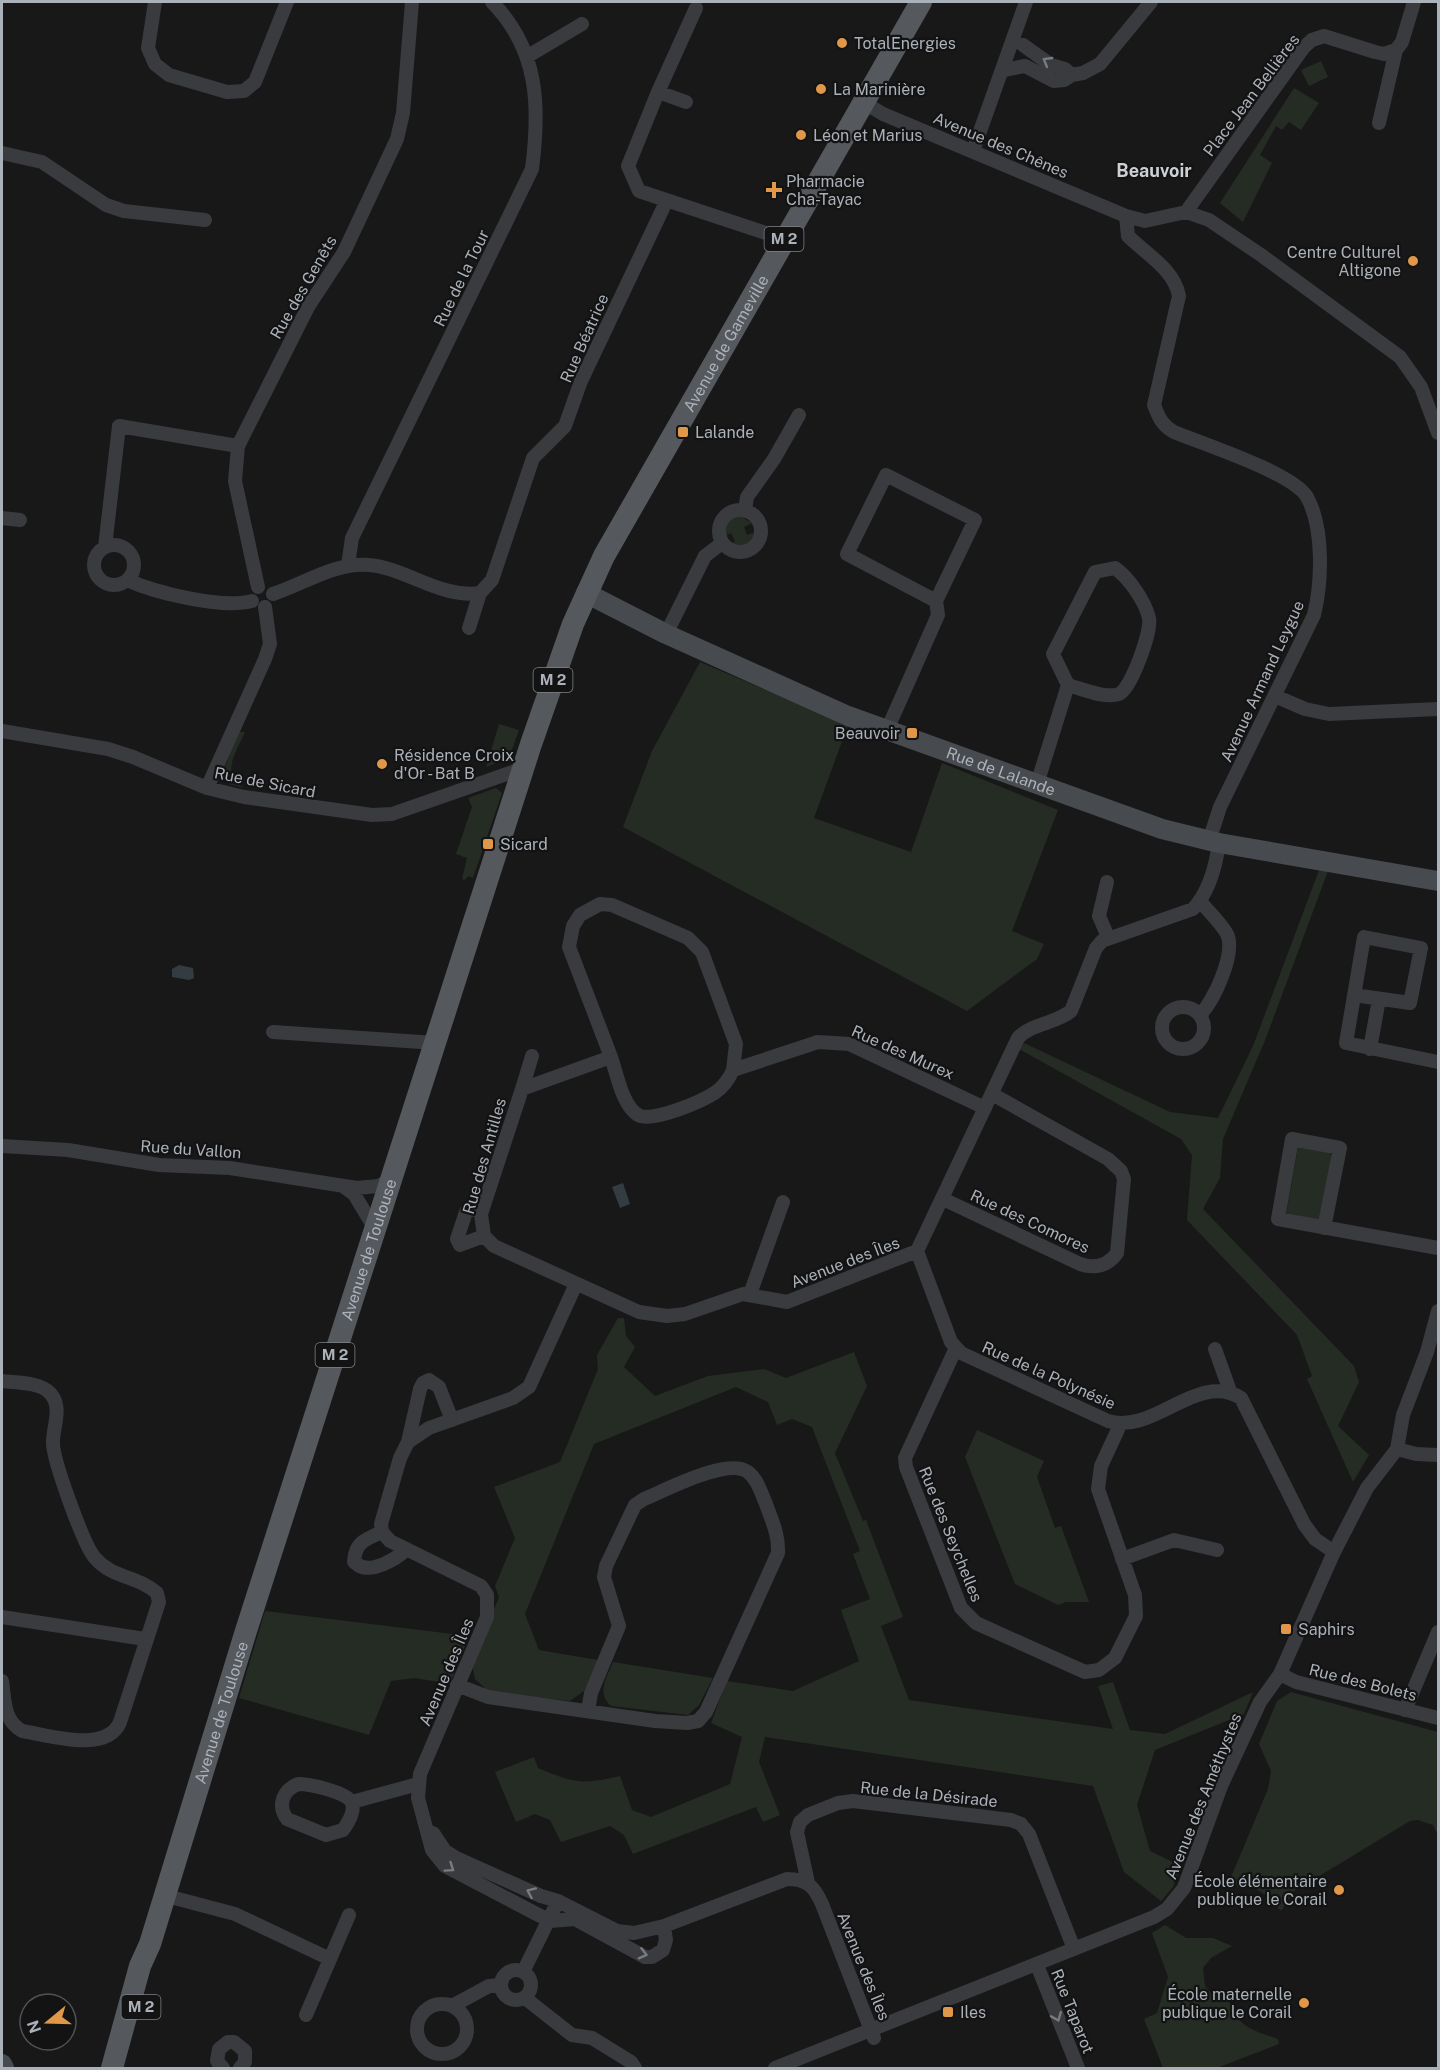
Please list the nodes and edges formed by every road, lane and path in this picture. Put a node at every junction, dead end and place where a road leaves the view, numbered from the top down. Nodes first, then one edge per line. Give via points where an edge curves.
1 (155, 2) edge
2 (287, 2) edge
3 (412, 2) edge
4 (492, 2) edge
5 (921, 2) edge
6 (1026, 2) edge
7 (1151, 2) edge
8 (1414, 2) edge
9 (696, 8) dead end
10 (582, 24) dead end
11 (1019, 26) junction
12 (1023, 45) junction
13 (1396, 50) junction
14 (528, 56) junction
15 (1026, 66) junction
16 (1004, 70) junction
17 (1072, 75) junction
18 (658, 92) junction
19 (686, 102) dead end
20 (863, 102) junction
21 (1379, 123) dead end
22 (974, 152) junction
23 (2, 153) edge
24 (666, 202) junction
25 (1186, 212) junction
26 (1126, 216) junction
27 (205, 220) dead end
28 (1145, 221) junction
29 (784, 239) junction
30 (1139, 247) junction
31 (800, 414) dead end
32 (1438, 433) edge
33 (238, 446) junction
34 (745, 511) junction
35 (2, 518) edge
36 (20, 520) dead end
37 (722, 543) junction
38 (105, 547) junction
39 (348, 565) junction
40 (128, 580) junction
41 (258, 587) junction
42 (480, 593) junction
43 (586, 593) junction
44 (273, 594) junction
45 (252, 601) junction
46 (936, 601) junction
47 (265, 608) junction
48 (469, 628) dead end
49 (666, 634) junction
50 (1068, 685) junction
51 (1275, 696) junction
52 (1438, 709) edge
53 (887, 730) junction
54 (2, 731) edge
55 (524, 768) junction
56 (1037, 784) junction
57 (207, 788) junction
58 (1214, 842) junction
59 (1438, 881) edge
60 (1107, 882) dead end
61 (1200, 901) junction
62 (1108, 937) junction
63 (1354, 995) junction
64 (1379, 999) junction
65 (1200, 1015) dead end
66 (273, 1032) dead end
67 (436, 1043) junction
68 (1370, 1048) junction
69 (532, 1056) dead end
70 (611, 1057) junction
71 (1438, 1062) edge
72 (733, 1070) junction
73 (522, 1089) junction
74 (992, 1094) junction
75 (986, 1108) junction
76 (2, 1146) edge
77 (392, 1180) junction
78 (343, 1186) junction
79 (943, 1199) junction
80 (783, 1202) dead end
81 (484, 1203) junction
82 (1324, 1228) junction
83 (376, 1230) junction
84 (484, 1236) junction
85 (1438, 1248) edge
86 (917, 1251) junction
87 (576, 1284) junction
88 (750, 1294) junction
89 (1438, 1311) edge
90 (956, 1348) junction
91 (1215, 1349) dead end
92 (2, 1381) edge
93 (1230, 1391) junction
94 (452, 1420) junction
95 (1120, 1425) junction
96 (408, 1442) junction
97 (1397, 1449) junction
98 (1438, 1455) edge
99 (382, 1532) junction
100 (407, 1549) junction
101 (1217, 1550) dead end
102 (1334, 1552) junction
103 (1122, 1559) junction
104 (2, 1617) edge
105 (1438, 1632) edge
106 (145, 1639) junction
107 (1280, 1674) junction
108 (2, 1681) edge
109 (457, 1685) junction
110 (1405, 1710) junction
111 (588, 1712) junction
112 (1438, 1718) edge
113 (418, 1791) junction
114 (352, 1802) junction
115 (808, 1883) junction
116 (163, 1895) junction
117 (558, 1901) junction
118 (349, 1915) dead end
119 (550, 1921) junction
120 (664, 1926) junction
121 (150, 1944) junction
122 (1074, 1949) junction
123 (330, 1959) junction
124 (1037, 1965) junction
125 (523, 1972) junction
126 (501, 1984) junction
127 (525, 1998) junction
128 (452, 2006) dead end
129 (306, 2015) dead end
130 (873, 2035) junction
131 (2, 2064) edge
132 (4, 2068) edge
133 (112, 2068) edge
134 (125, 2068) edge
135 (223, 2068) edge
136 (241, 2068) edge
137 (635, 2068) edge
138 (778, 2068) edge
139 (1078, 2068) edge

1 - 2 street via 148,48 155,64 169,75 227,92 244,91 255,82
3 - 33 street, Rue des Genêts via 403,113 397,139 344,252 308,307
4 - 14 street, Rue de la Tour
5 - 20 main road, Avenue de Gameville / M 2
6 - 11 street
7 - 17 street via 1100,64
8 - 13 street
9 - 18 street
10 - 14 street
11 - 12 street
11 - 16 street
12 - 15 street
17 -> 12 street
13 - 21 street
13 - 25 street, Place Jean Bellières via 1375,52 1324,36 1312,40
14 - 39 street, Rue de la Tour via 537,101 532,169 352,538
15 - 16 street
15 - 17 street via 1054,81
16 - 22 street
18 - 19 street
18 - 24 street via 628,166 639,191
20 - 22 street, Avenue des Chênes
20 - 29 main road, Avenue de Gameville / M 2
22 - 26 street, Avenue des Chênes
23 - 27 street via 42,162 106,205 124,211
24 - 29 street
24 - 42 street, Rue Béatrice via 581,381 565,426 533,458 492,580
25 - 28 street
25 - 32 street via 1209,220 1400,357 1421,387
26 - 28 street, Avenue des Chênes
26 - 30 street, Avenue Armand Leygue via 1128,236
28 - 30 street
29 - 43 main road, Avenue de Gameville / M 2
30 - 51 street, Avenue Armand Leygue via 1168,272 1176,282 1179,296 1154,405 1164,426 1285,478 1306,496 1316,525 1321,585 1314,615
31 - 34 street via 747,497
33 - 38 street via 119,426
33 - 41 street, Rue des Genêts via 235,480
34 - 37 street via 733,511 723,518 718,529
34 - 37 street via 755,517 761,528 756,545 741,553
35 - 36 street
37 - 49 street via 705,556
38 - 40 street via 122,547 130,554 134,567
38 - 40 street via 94,563 98,577 109,585
39 - 42 street via 371,565 458,593
39 - 44 street
40 - 45 street via 152,591 221,602
41 - 44 street via 268,588
41 - 45 street
42 - 48 street, Rue Béatrice
43 - 49 street, Rue de Lalande
43 - 55 main road, Avenue de Toulouse / M 2
44 - 47 street
45 - 47 street
46 - 46 street via 975,520 886,475 847,554
46 - 53 street via 939,615
47 - 57 street via 270,632 266,659
49 - 53 street, Rue de Lalande via 778,686
50 - 50 street via 1111,696 1129,686 1150,621 1124,574 1115,568 1095,572 1053,654
50 - 56 street
51 - 52 street via 1323,714
51 - 58 street, Avenue Armand Leygue via 1220,807
53 - 56 street, Rue de Lalande
54 - 57 street, Rue de Sicard via 108,749
55 - 57 street, Rue de Sicard via 392,814 338,811
55 - 67 main road, Avenue de Toulouse / M 2
56 - 58 street, Rue de Lalande via 1162,829
58 - 59 street, Rue de Lalande
58 - 61 street via 1213,871
60 - 62 street via 1099,916
61 - 62 street via 1184,914
61 - 65 street via 1227,934 1231,950 1210,1005
62 - 74 street, Avenue des Îles via 1096,948 1071,1011 1022,1033
63 - 64 street
63 - 64 street via 1364,937 1421,948 1410,1003
63 - 68 street via 1346,1043
64 - 68 street
66 - 67 street
67 - 77 main road, Avenue de Toulouse / M 2
68 - 71 street
69 - 73 street, Rue des Antilles
70 - 72 street via 628,1104 645,1118 708,1098 723,1086
70 - 72 street via 569,947 573,926 580,915 600,904 612,905 688,938 702,952 734,1035 737,1052
70 - 73 street, Rue des Antilles
72 - 75 street, Rue des Murex via 818,1042 839,1042
73 - 81 street, Rue des Antilles
74 - 75 street, Avenue des Îles
74 - 79 street, Rue des Comores via 1108,1159 1121,1171 1125,1191 1118,1253 1097,1267 1080,1264
75 - 79 street, Avenue des Îles
76 - 78 street, Rue du Vallon via 68,1150 159,1165 238,1169
77 - 78 street, Rue du Vallon via 370,1187
77 - 83 main road, Avenue de Toulouse / M 2
78 - 83 street via 354,1194
79 - 86 street, Avenue des Îles
80 - 88 street
81 - 84 street, Rue des Antilles via 480,1222
81 - 84 street via 466,1212 457,1239 464,1245
82 - 82 street via 1278,1219 1292,1139 1340,1148
82 - 85 street
83 - 116 main road, Avenue de Toulouse / M 2
84 - 87 street, Rue des Antilles via 495,1246
86 - 88 street, Avenue des Îles via 787,1302
86 - 90 street, Rue de la Polynésie
87 - 88 street, Avenue des Îles via 639,1312 660,1316 685,1314 733,1296
87 - 94 street via 529,1387 513,1398
89 - 97 street via 1427,1352 1402,1415
90 - 95 street, Rue de la Polynésie
90 - 103 street, Rue des Seychelles via 905,1458 967,1617 1074,1669 1099,1670 1115,1658 1136,1616 1135,1595
91 - 93 street
92 - 106 street via 41,1387 54,1399 57,1410 52,1444 57,1469 93,1557 113,1574 134,1578 158,1593 159,1602
93 - 95 street, Rue de la Polynésie via 1208,1392
93 - 102 street via 1241,1398 1249,1411 1304,1524 1315,1539
94 - 96 street via 429,1428
94 - 96 street via 440,1387 435,1381 423,1383
95 - 103 street, Rue des Seychelles via 1101,1466 1098,1489
96 - 99 street via 382,1516
97 - 98 street
97 - 102 street, Avenue des Améthystes via 1371,1481
99 - 100 street, Avenue des Îles
99 - 100 street via 357,1546 357,1565 373,1568
100 - 109 street, Avenue des Îles via 471,1579 487,1595 487,1617
101 - 103 street via 1174,1540
102 - 107 street, Avenue des Améthystes
104 - 106 street
105 - 110 street
106 - 108 street via 120,1722 108,1738 96,1741 22,1731 8,1718
107 - 110 street, Rue des Bolets via 1296,1682
107 - 122 street, Avenue des Améthystes via 1260,1702 1236,1752 1178,1898 1154,1917
109 - 111 street via 488,1697
109 - 113 street, Avenue des Îles
110 - 112 street, Rue des Bolets
111 - 111 street via 687,1724 698,1721 706,1712 778,1553 779,1539 757,1482 748,1472 738,1467 718,1470 636,1505 606,1566 606,1586 619,1626 591,1693
113 - 114 street
117 -> 113 street via 445,1851 434,1835
113 -> 119 street via 432,1850 445,1866
114 - 114 street via 346,1796 298,1784 289,1787 281,1805 287,1819 326,1835 343,1830
115 - 120 street via 787,1880
115 - 122 street, Rue de la Désirade via 797,1832 800,1822 838,1803 853,1801 1011,1820 1029,1834
115 - 130 street, Avenue des Îles via 822,1904
116 - 121 main road, Avenue de Toulouse / M 2
116 - 123 street via 235,1914
117 - 119 street
117 - 120 street via 617,1931 634,1933
118 - 123 street
119 -> 120 street via 575,1919 645,1957 663,1950
119 - 125 street
121 - 133 main road, Avenue de Toulouse / M 2 via 140,1966
121 - 134 main road, Avenue de Toulouse / M 2 via 141,2008
122 - 124 street, Avenue des Améthystes
123 - 129 street
124 - 130 street, Avenue des Améthystes
124 -> 139 street, Rue Taparot
125 - 126 street via 508,1972
125 - 127 street via 531,1984
126 - 127 street via 503,1994 511,2000
126 - 128 street via 489,1986
127 - 137 street via 572,2035 592,2038
130 - 138 street, Avenue des Améthystes
131 - 132 street
135 - 136 street via 218,2061 219,2049 228,2042 234,2042 245,2052

